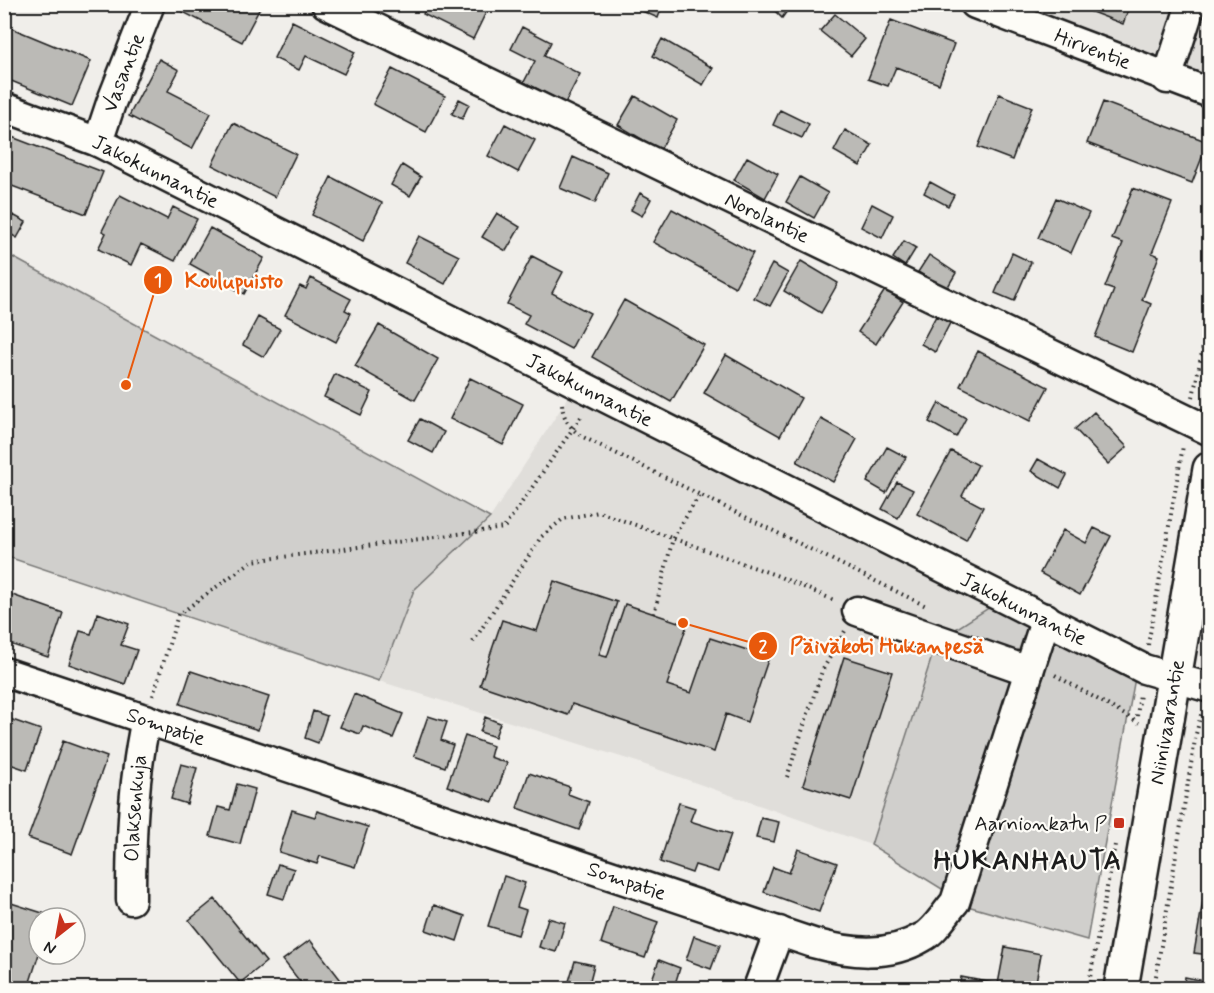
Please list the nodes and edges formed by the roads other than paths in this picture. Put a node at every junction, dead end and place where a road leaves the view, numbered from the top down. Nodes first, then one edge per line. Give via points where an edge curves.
1 (150, 4) edge
2 (326, 4) edge
3 (975, 4) edge
4 (1191, 4) edge
5 (1167, 79) junction
6 (1209, 93) edge
7 (4, 106) edge
8 (98, 142) junction
9 (1199, 426) edge
10 (1209, 469) edge
11 (857, 611) road end
12 (1046, 618) junction
13 (1031, 666) junction
14 (4, 672) edge
15 (1159, 674) junction
16 (1209, 688) edge
17 (146, 719) junction
18 (131, 900) dead end
19 (778, 931) junction
20 (1121, 984) edge
21 (758, 988) edge

1 - 8 street, Vasantie
2 - 9 street, Norolantie
3 - 5 street, Hirventie
4 - 5 street
5 - 6 street, Hirventie
7 - 8 street, Jakokunnantie
8 - 12 street, Jakokunnantie
10 - 15 main road, Niinivaarantie
11 - 13 street
12 - 13 street, Sompatie
12 - 15 street, Jakokunnantie
13 - 19 street, Sompatie via 955,902 924,937 880,952 846,952
14 - 17 street, Sompatie
15 - 16 street, Jakokunnantie
15 - 20 main road, Niinivaarantie
17 - 18 street, Olaksenkuja via 136,765
17 - 19 street, Sompatie
19 - 21 street

